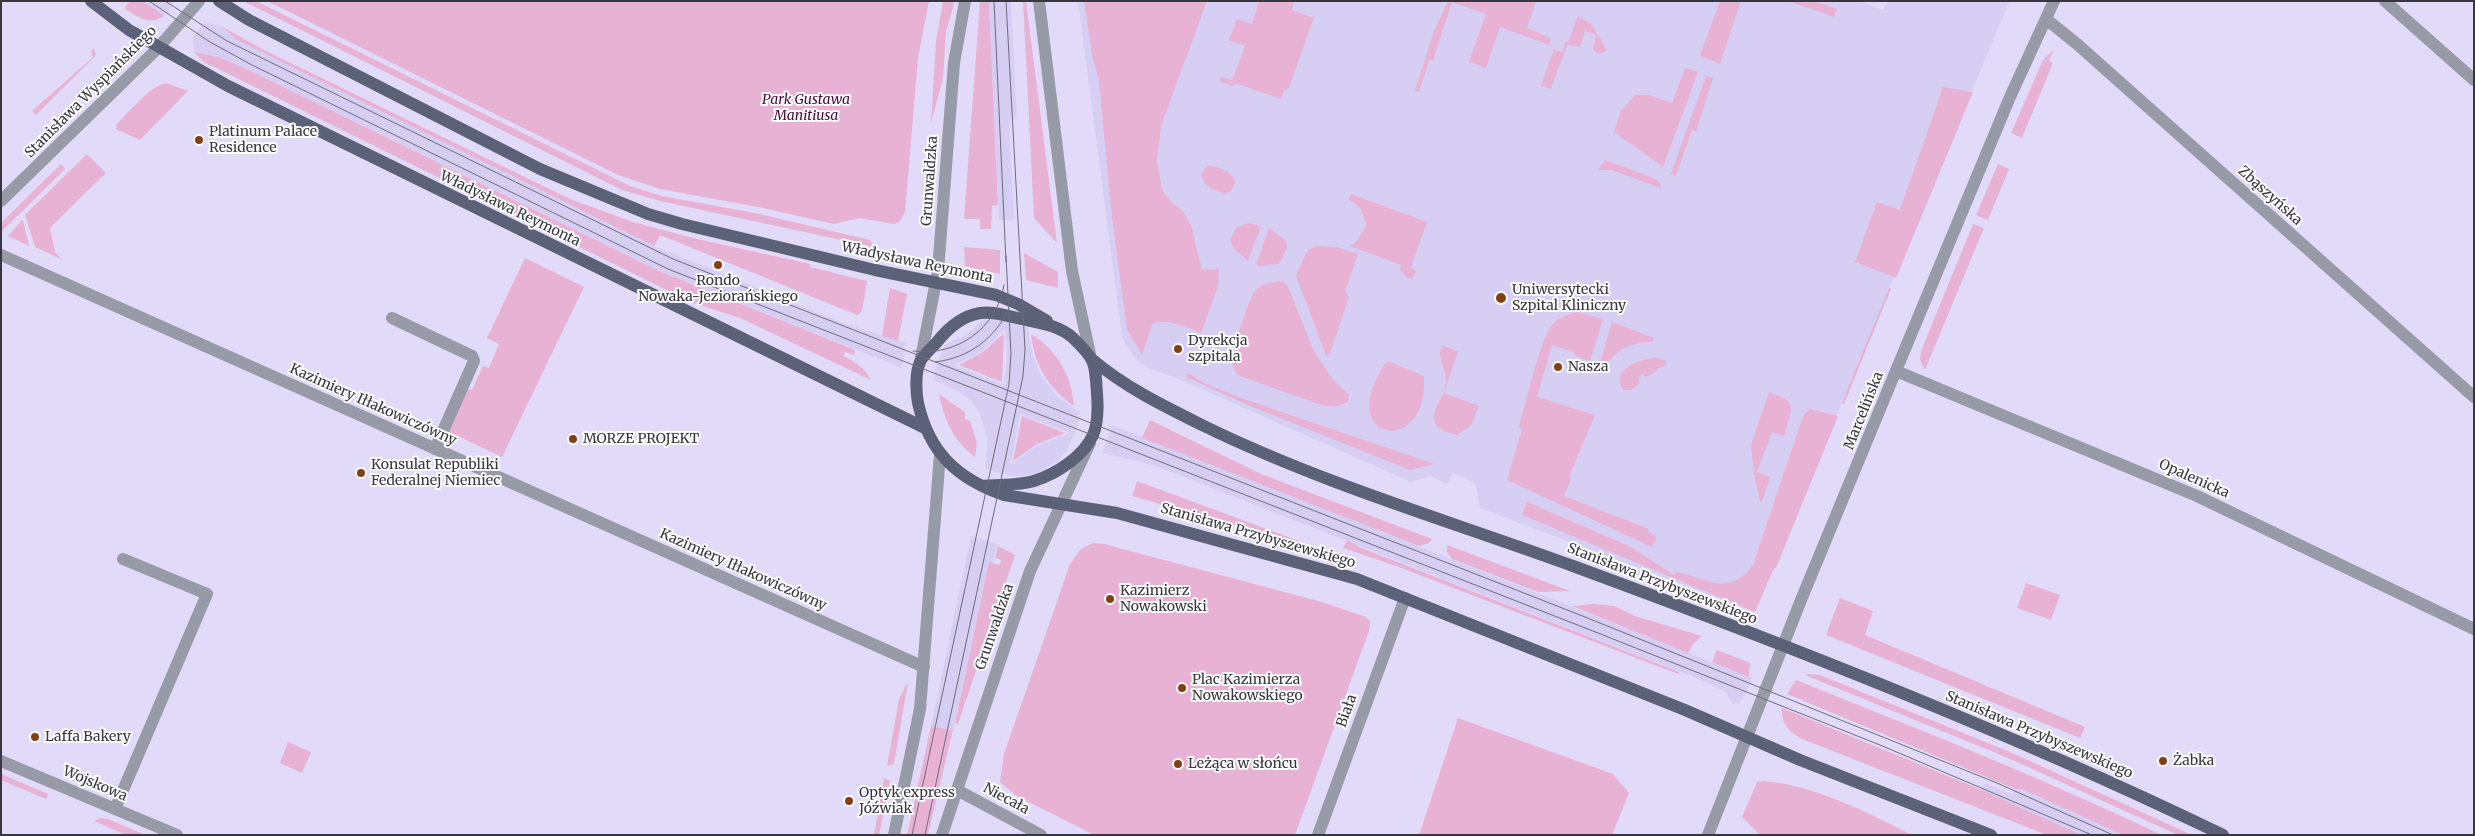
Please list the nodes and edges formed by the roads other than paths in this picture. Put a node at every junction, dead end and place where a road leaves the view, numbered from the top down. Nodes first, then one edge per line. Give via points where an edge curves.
1 (91, 1) edge
2 (199, 1) edge
3 (219, 1) edge
4 (965, 1) edge
5 (1039, 1) edge
6 (2054, 1) edge
7 (2385, 1) edge
8 (2046, 19) junction
9 (158, 48) junction
10 (2474, 80) edge
11 (1, 201) edge
12 (1, 255) edge
13 (937, 282) junction
14 (392, 318) dead end
15 (1057, 328) junction
16 (1092, 357) junction
17 (920, 363) junction
18 (1896, 371) junction
19 (2474, 396) edge
20 (925, 428) junction
21 (1093, 434) junction
22 (435, 449) junction
23 (940, 454) junction
24 (982, 486) junction
25 (1060, 504) junction
26 (122, 559) dead end
27 (1405, 598) junction
28 (2474, 630) edge
29 (1782, 646) junction
30 (924, 667) junction
31 (1748, 738) junction
32 (1, 761) edge
33 (957, 790) junction
34 (115, 809) junction
35 (177, 835) edge
36 (894, 835) edge
37 (942, 835) edge
38 (1040, 835) edge
39 (1318, 835) edge
40 (1708, 835) edge
41 (1991, 835) edge
42 (2223, 835) edge

1 - 9 main road, Władysława Reymonta
2 - 9 street, Stanisława Wyspiańskiego
3 - 13 main road, Władysława Reymonta via 249,20 540,169 648,214
4 - 13 street, Grunwaldzka via 954,63
5 - 16 street via 1072,271
6 - 8 street, Marcelińska
7 - 10 street
8 - 18 street, Marcelińska via 2010,97
8 - 19 street, Zbąszyńska
9 - 11 street, Stanisława Wyspiańskiego
9 - 20 main road, Władysława Reymonta via 228,86
12 - 22 street, Kazimiery Iłłakowiczówny
13 - 15 main road, Władysława Reymonta via 996,295 1018,304
13 - 17 street, Grunwaldzka
14 - 22 street via 472,356 474,361
15 - 16 main road
15 - 17 main road via 994,313 979,313 950,327
16 - 21 main road via 1098,408
16 - 29 main road, Stanisława Przybyszewskiego via 1108,373 1164,406 1289,464
17 - 20 main road via 917,397
18 - 28 street, Opalenicka via 2197,496
18 - 29 street, Marcelińska
20 - 23 main road
21 - 24 main road via 1067,465 1049,476 1033,482
21 - 25 street, Grunwaldzka
22 - 30 street, Kazimiery Iłłakowiczówny
23 - 24 main road via 966,478
23 - 30 street
24 - 25 main road, Stanisława Przybyszewskiego via 1004,495
25 - 27 main road, Stanisława Przybyszewskiego via 1117,513 1270,553 1357,579
25 - 33 street, Grunwaldzka via 1030,571
26 - 34 street via 207,594
27 - 31 main road, Stanisława Przybyszewskiego
27 - 39 street, Biała
29 - 31 street, Marcelińska
29 - 42 main road, Stanisława Przybyszewskiego via 2016,740
30 - 36 street via 920,709
31 - 40 street, Marcelińska
31 - 41 main road, Stanisława Przybyszewskiego
32 - 34 street, Wojskowa
33 - 37 street, Grunwaldzka
33 - 38 street, Niecała
34 - 35 street, Wojskowa

